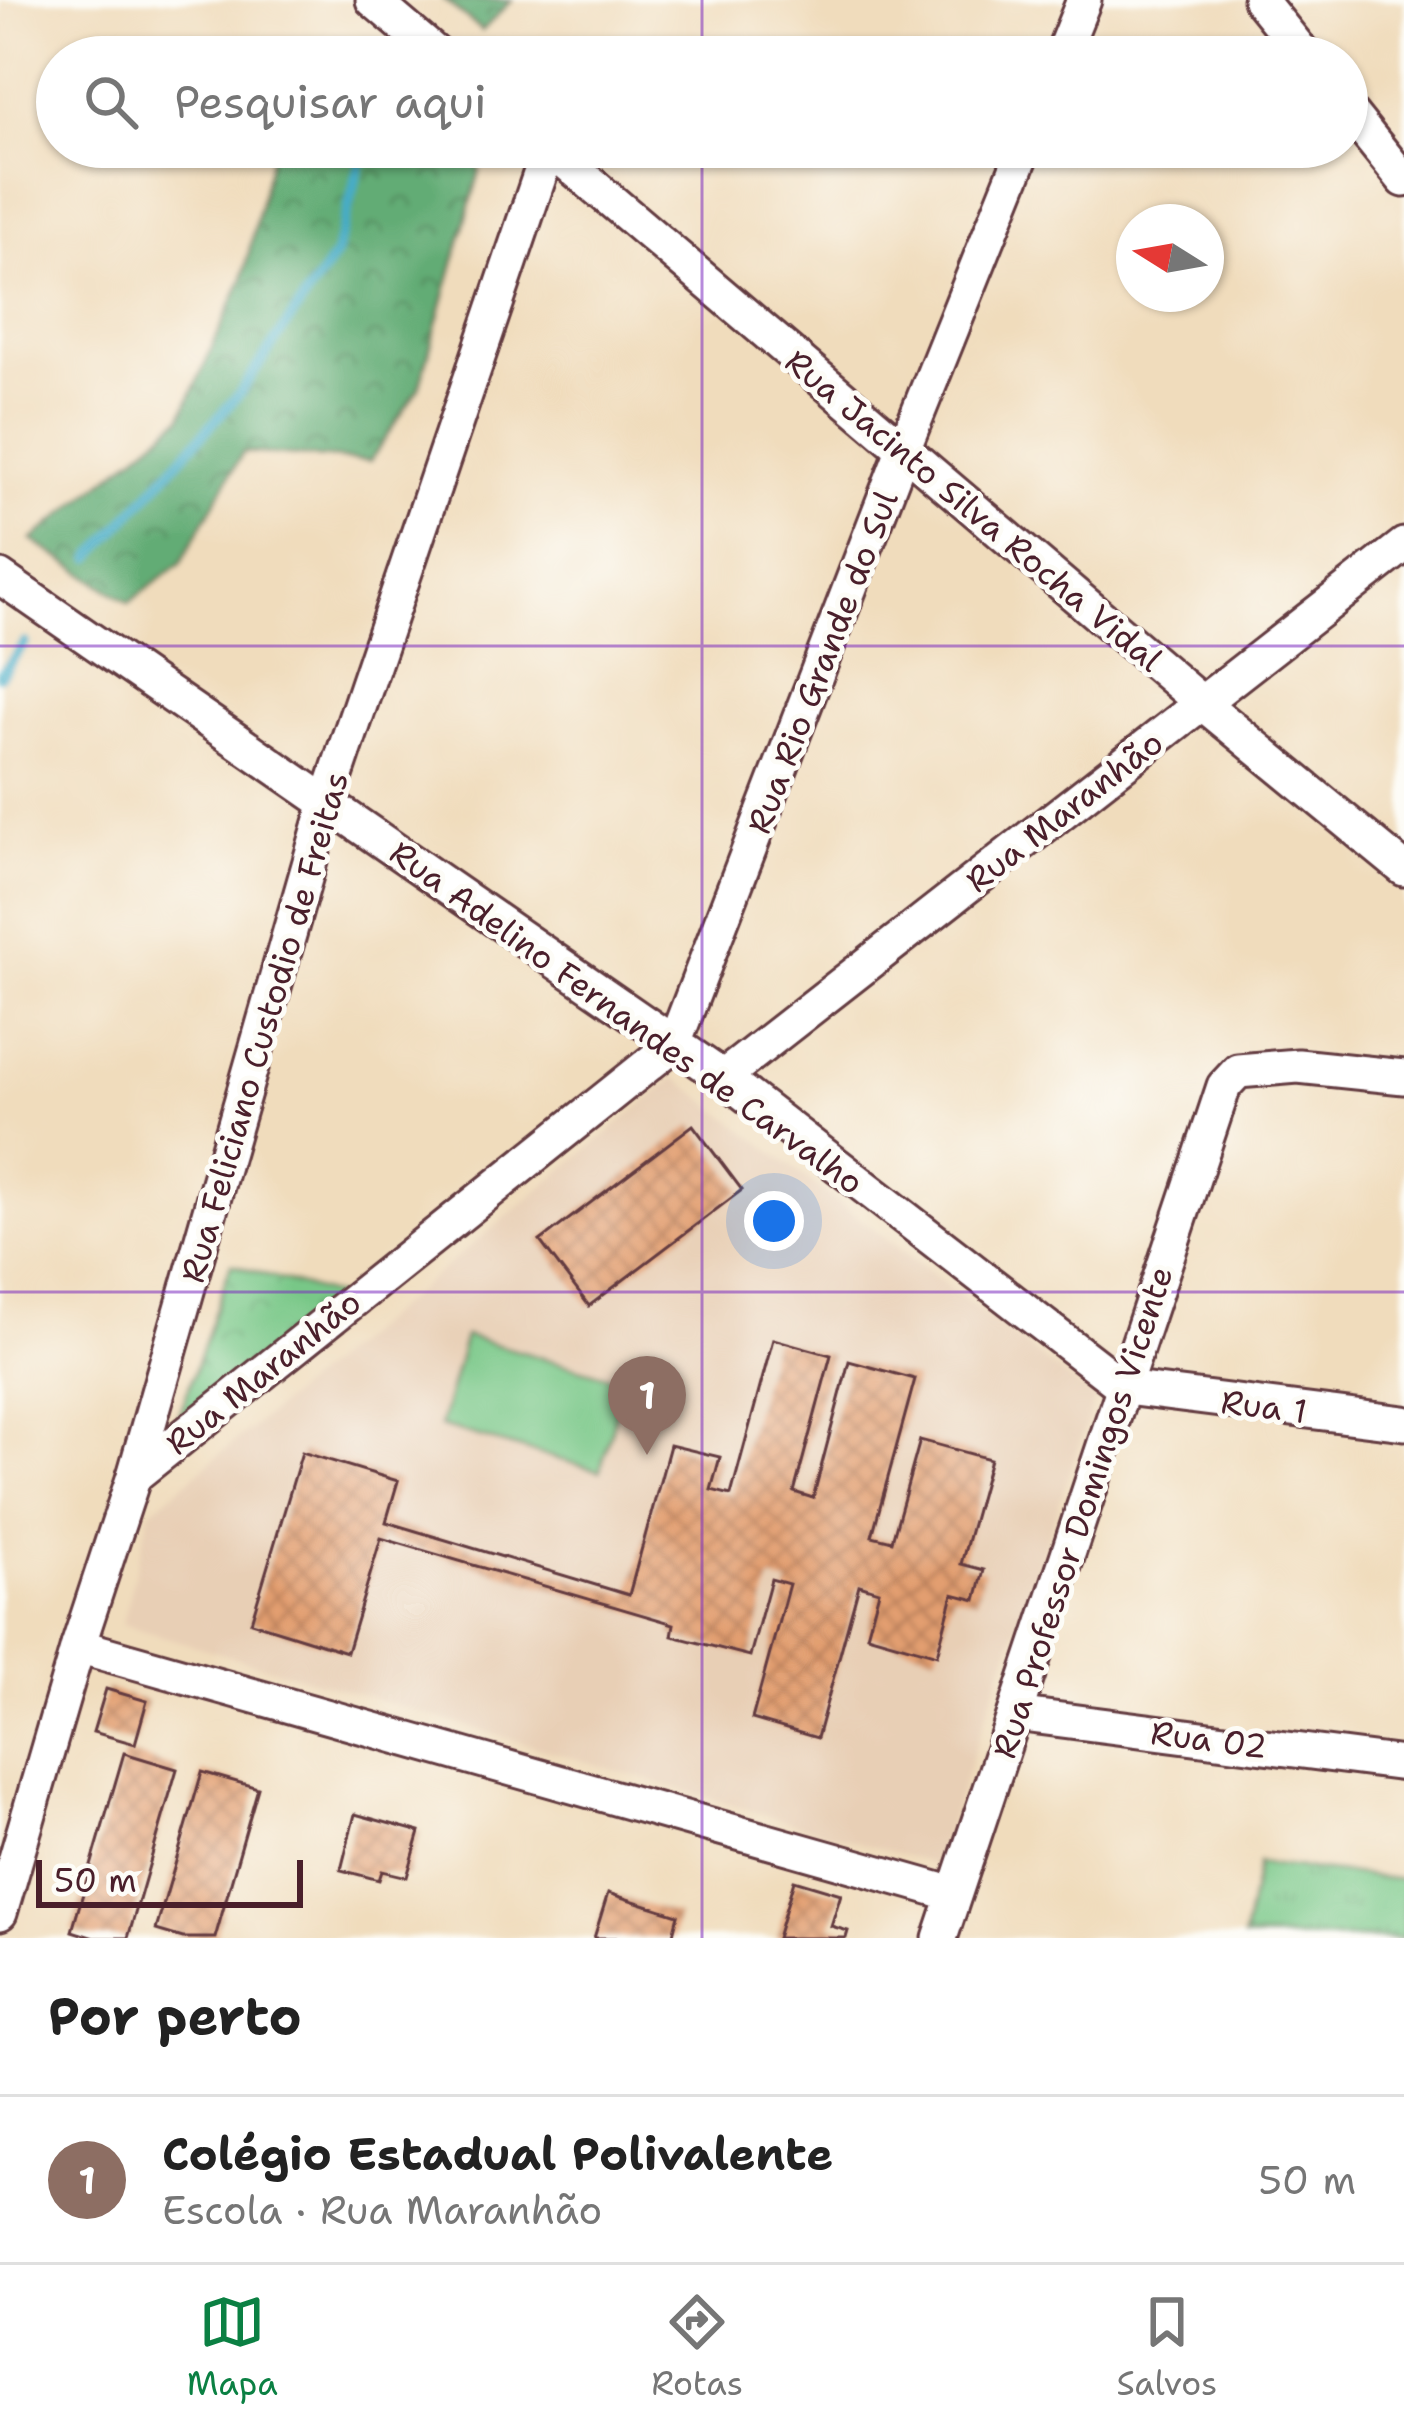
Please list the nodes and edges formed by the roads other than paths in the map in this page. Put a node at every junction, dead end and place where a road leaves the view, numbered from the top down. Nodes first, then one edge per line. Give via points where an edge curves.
1 (373, 0) edge
2 (1084, 0) edge
3 (1260, 0) edge
4 (415, 36) edge
5 (1069, 36) edge
6 (1289, 36) edge
7 (1368, 135) edge
8 (541, 168) edge
9 (572, 168) edge
10 (1017, 168) edge
11 (1404, 180) edge
12 (903, 450) junction
13 (1404, 544) edge
14 (0, 577) edge
15 (1202, 703) junction
16 (327, 802) junction
17 (1404, 869) edge
18 (674, 1044) junction
19 (723, 1077) junction
20 (1404, 1077) edge
21 (1125, 1388) junction
22 (1404, 1424) edge
23 (134, 1476) junction
24 (78, 1646) junction
25 (1015, 1714) junction
26 (1404, 1764) edge
27 (955, 1894) junction
28 (0, 1913) edge
29 (940, 1938) edge

1 - 4 street
2 - 5 street
3 - 6 street
7 - 11 street
8 - 16 street, Rua Feliciano Custodio de Freitas
9 - 12 street, Rua Jacinto Silva Rocha Vidal
10 - 12 street, Rua Rio Grande do Sul
12 - 15 street, Rua Jacinto Silva Rocha Vidal
12 - 18 street, Rua Rio Grande do Sul
13 - 15 street, Rua Maranhão
14 - 16 street, Rua Adelino Fernandes de Carvalho
15 - 17 street, Rua Jacinto Silva Rocha Vidal
15 - 19 street, Rua Maranhão
16 - 18 street, Rua Adelino Fernandes de Carvalho
16 - 23 street, Rua Feliciano Custodio de Freitas
18 - 19 street, Rua Adelino Fernandes de Carvalho
18 - 23 street, Rua Maranhão
19 - 21 street, Rua Adelino Fernandes de Carvalho
20 - 21 street, Rua Professor Domingos Vicente via 1298,1066 1238,1070 1224,1086
21 - 22 street, Rua 1
21 - 25 street, Rua Professor Domingos Vicente
23 - 24 street, Rua Feliciano Custodio de Freitas
24 - 27 street
24 - 28 street, Rua Feliciano Custodio de Freitas
25 - 26 street, Rua 02
25 - 27 street, Rua Professor Domingos Vicente
27 - 29 street, Rua Professor Domingos Vicente

